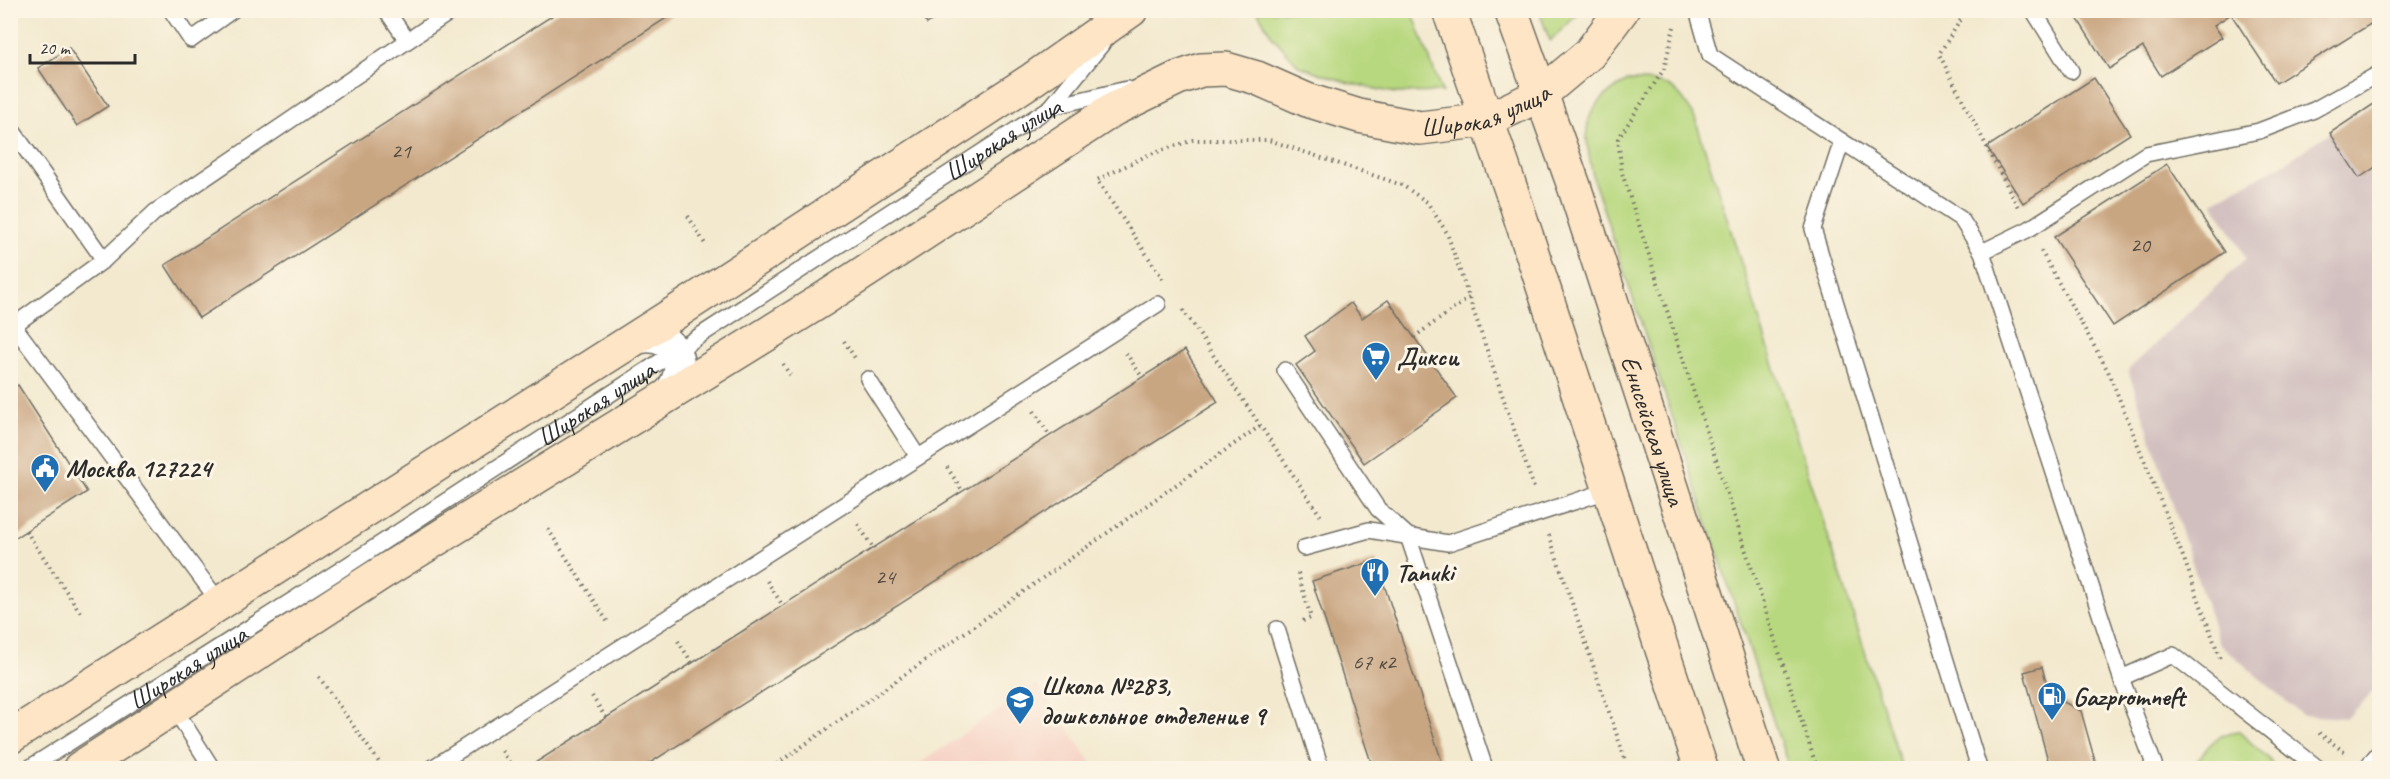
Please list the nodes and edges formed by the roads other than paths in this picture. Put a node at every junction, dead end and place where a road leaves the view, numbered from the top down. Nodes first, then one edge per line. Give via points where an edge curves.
1 (171, 10) edge
2 (233, 10) edge
3 (386, 10) edge
4 (453, 10) edge
5 (1449, 10) edge
6 (1511, 10) edge
7 (1623, 10) edge
8 (1697, 10) edge
9 (2033, 10) edge
10 (1126, 15) edge
11 (407, 40) junction
12 (2071, 71) dead end
13 (2379, 73) edge
14 (1178, 78) junction
15 (1540, 95) junction
16 (1051, 107) junction
17 (1487, 120) junction
18 (10, 127) edge
19 (1842, 141) junction
20 (1982, 252) junction
21 (104, 260) junction
22 (1158, 304) dead end
23 (12, 327) edge
24 (630, 341) junction
25 (676, 351) junction
26 (1285, 369) dead end
27 (868, 379) dead end
28 (666, 396) junction
29 (918, 458) junction
30 (1610, 490) junction
31 (1408, 536) junction
32 (1304, 548) road end
33 (220, 603) junction
34 (1277, 629) road end
35 (2121, 678) junction
36 (174, 708) junction
37 (10, 737) edge
38 (2379, 751) edge
39 (29, 768) edge
40 (80, 768) edge
41 (212, 768) edge
42 (432, 768) edge
43 (1321, 768) edge
44 (1485, 768) edge
45 (1701, 768) edge
46 (1763, 768) edge
47 (1979, 768) edge
48 (2151, 768) edge
49 (2318, 768) edge
50 (2366, 768) edge

1 - 2 lane via 191,40
3 - 11 lane
4 - 11 lane
5 - 17 main road
6 - 15 main road, Енисейская улица
7 - 15 main road, Широкая улица via 1589,54
8 - 19 lane via 1710,55
9 - 12 lane
10 - 16 lane
10 - 24 main road, Широкая улица
11 - 21 lane via 155,212
13 - 20 lane via 2314,110 2259,131 2146,154 2029,229
14 - 16 lane, Широкая улица
14 - 17 main road, Широкая улица via 1201,70 1226,69 1306,100 1420,128
14 - 28 main road, Широкая улица via 1114,110 822,300
15 - 17 main road, Широкая улица
15 - 46 main road, Енисейская улица via 1587,225
16 - 25 lane, Широкая улица
17 - 30 main road
18 - 21 lane
19 - 20 lane via 1961,219
19 - 47 lane via 1814,229
20 - 35 lane
21 - 23 lane
22 - 29 lane
23 - 33 lane
24 - 25 street via 642,336 655,337
24 - 33 main road, Широкая улица
25 - 28 street via 679,375
25 - 39 lane, Широкая улица
26 - 31 lane via 1378,509
27 - 29 lane
28 - 36 main road, Широкая улица
29 - 42 lane
30 - 31 lane via 1448,543
30 - 45 main road
31 - 32 lane via 1369,530
31 - 44 lane
33 - 37 main road, Широкая улица
34 - 43 lane
35 - 48 lane via 2154,764
35 - 49 lane via 2173,655
36 - 40 main road, Широкая улица
36 - 41 lane
38 - 50 lane

